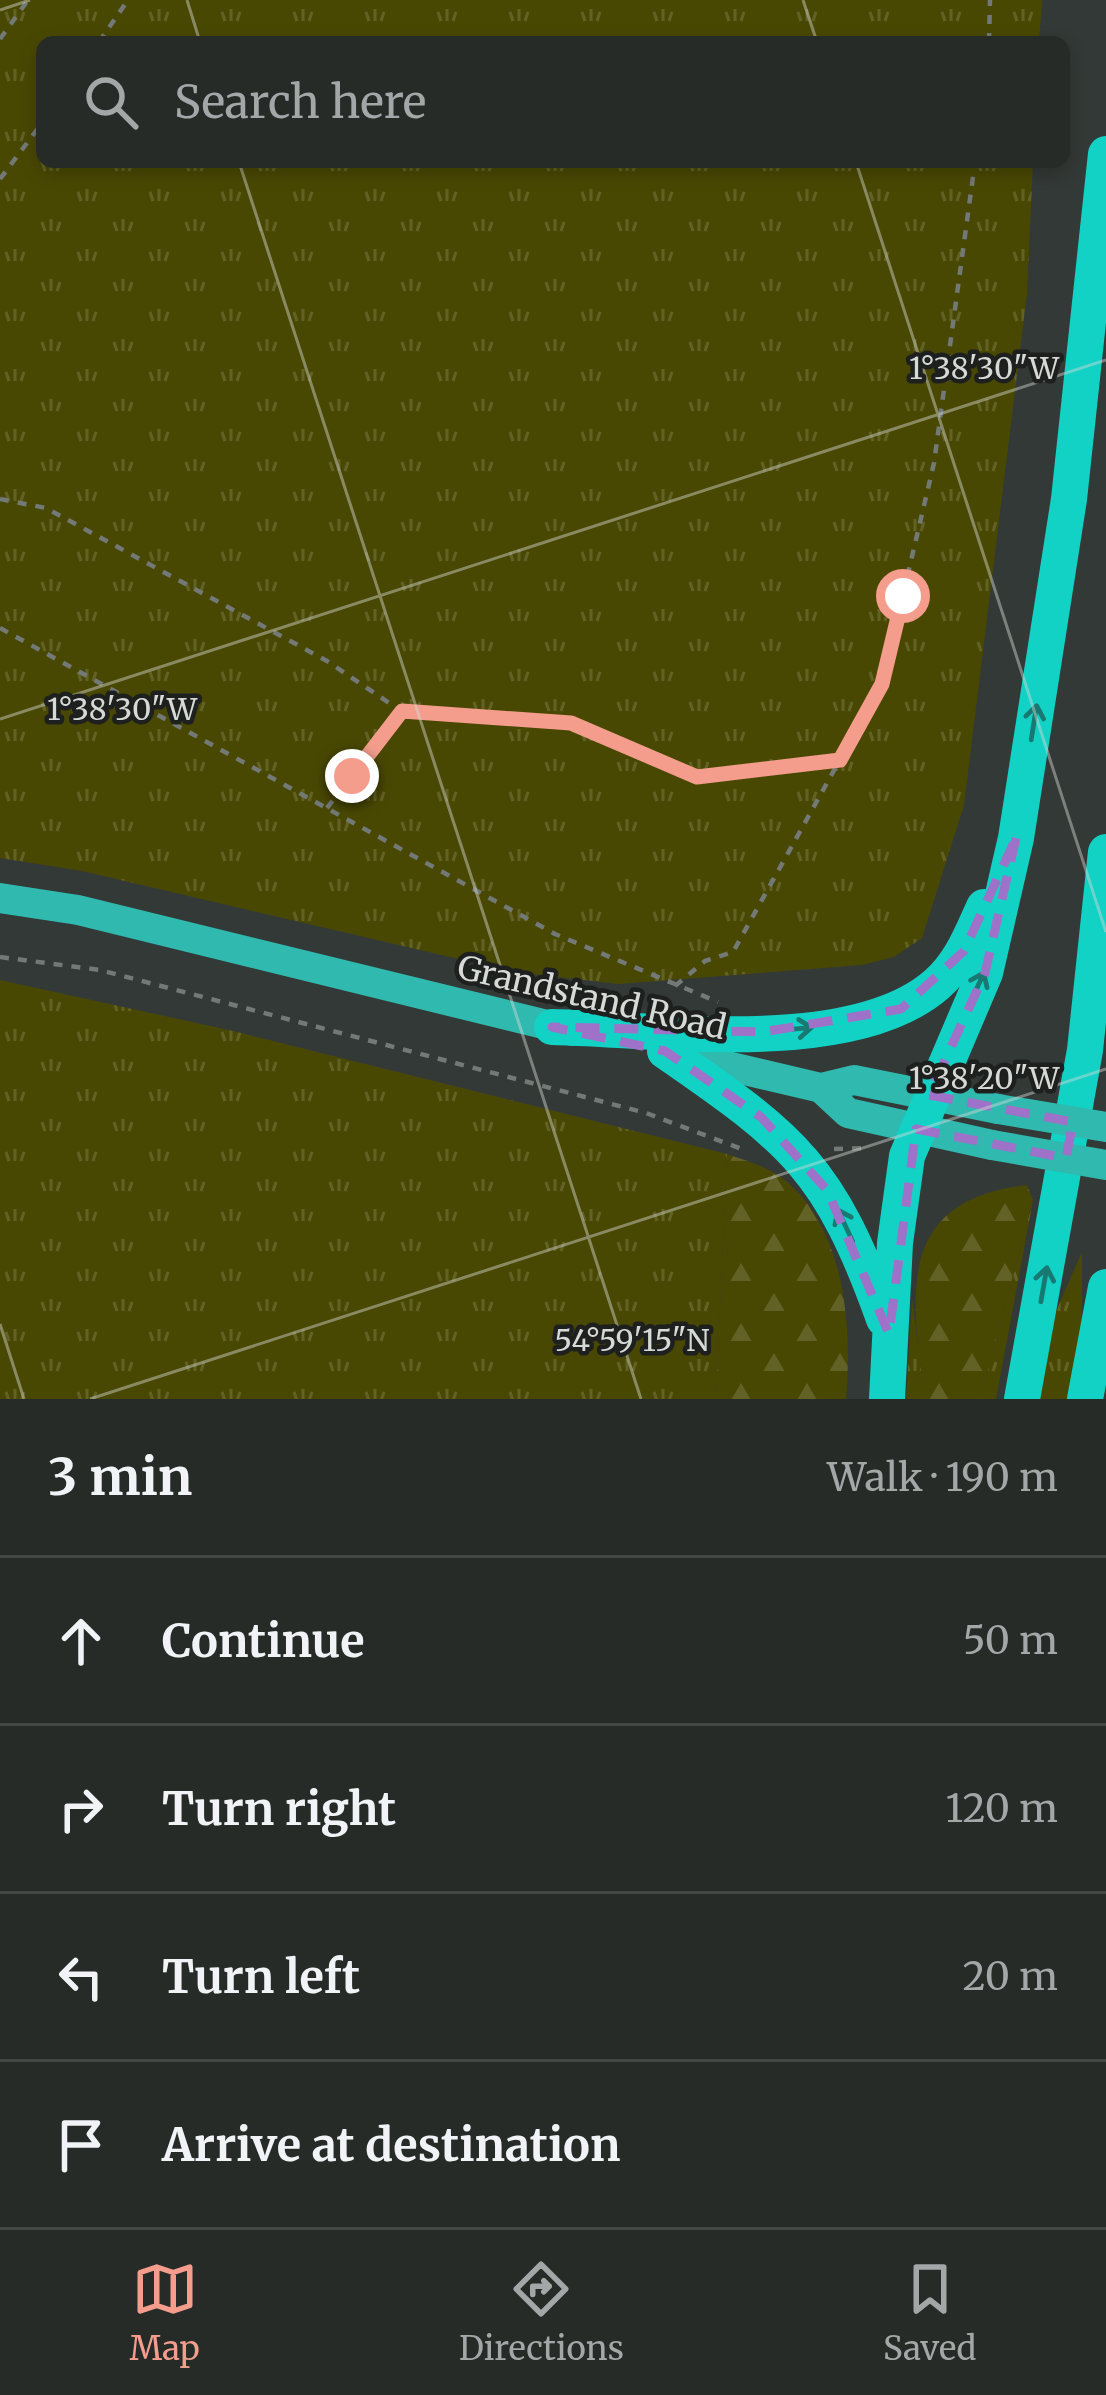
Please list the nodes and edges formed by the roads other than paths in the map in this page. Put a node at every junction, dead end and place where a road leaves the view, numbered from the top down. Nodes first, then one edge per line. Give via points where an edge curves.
1 (1106, 154) edge
2 (1016, 838) junction
3 (1106, 852) edge
4 (0, 898) edge
5 (552, 1027) junction
6 (665, 1051) junction
7 (821, 1088) junction
8 (929, 1095) junction
9 (1106, 1127) edge
10 (911, 1143) junction
11 (1106, 1166) edge
12 (1106, 1287) edge
13 (889, 1334) junction
14 (887, 1399) edge
15 (1022, 1399) edge
16 (1085, 1399) edge

2 -> 1 highway via 1069,499
5 -> 2 highway via 764,1032 862,1022 901,1009 964,951
8 -> 2 highway via 985,973
15 -> 3 highway via 1085,1050
4 - 5 main road, Grandstand Road via 78,910
5 - 6 main road, Grandstand Road
6 - 7 main road, Grandstand Road
13 -> 6 highway via 842,1216 808,1162
7 - 8 main road, Grandstand Road via 854,1080
7 - 10 main road, Grandstand Road via 848,1113
8 - 9 main road, Grandstand Road, bridge
8 - 10 highway
10 - 11 main road, Grandstand Road, bridge via 992,1145
10 - 13 highway
12 - 16 highway
13 - 14 highway

